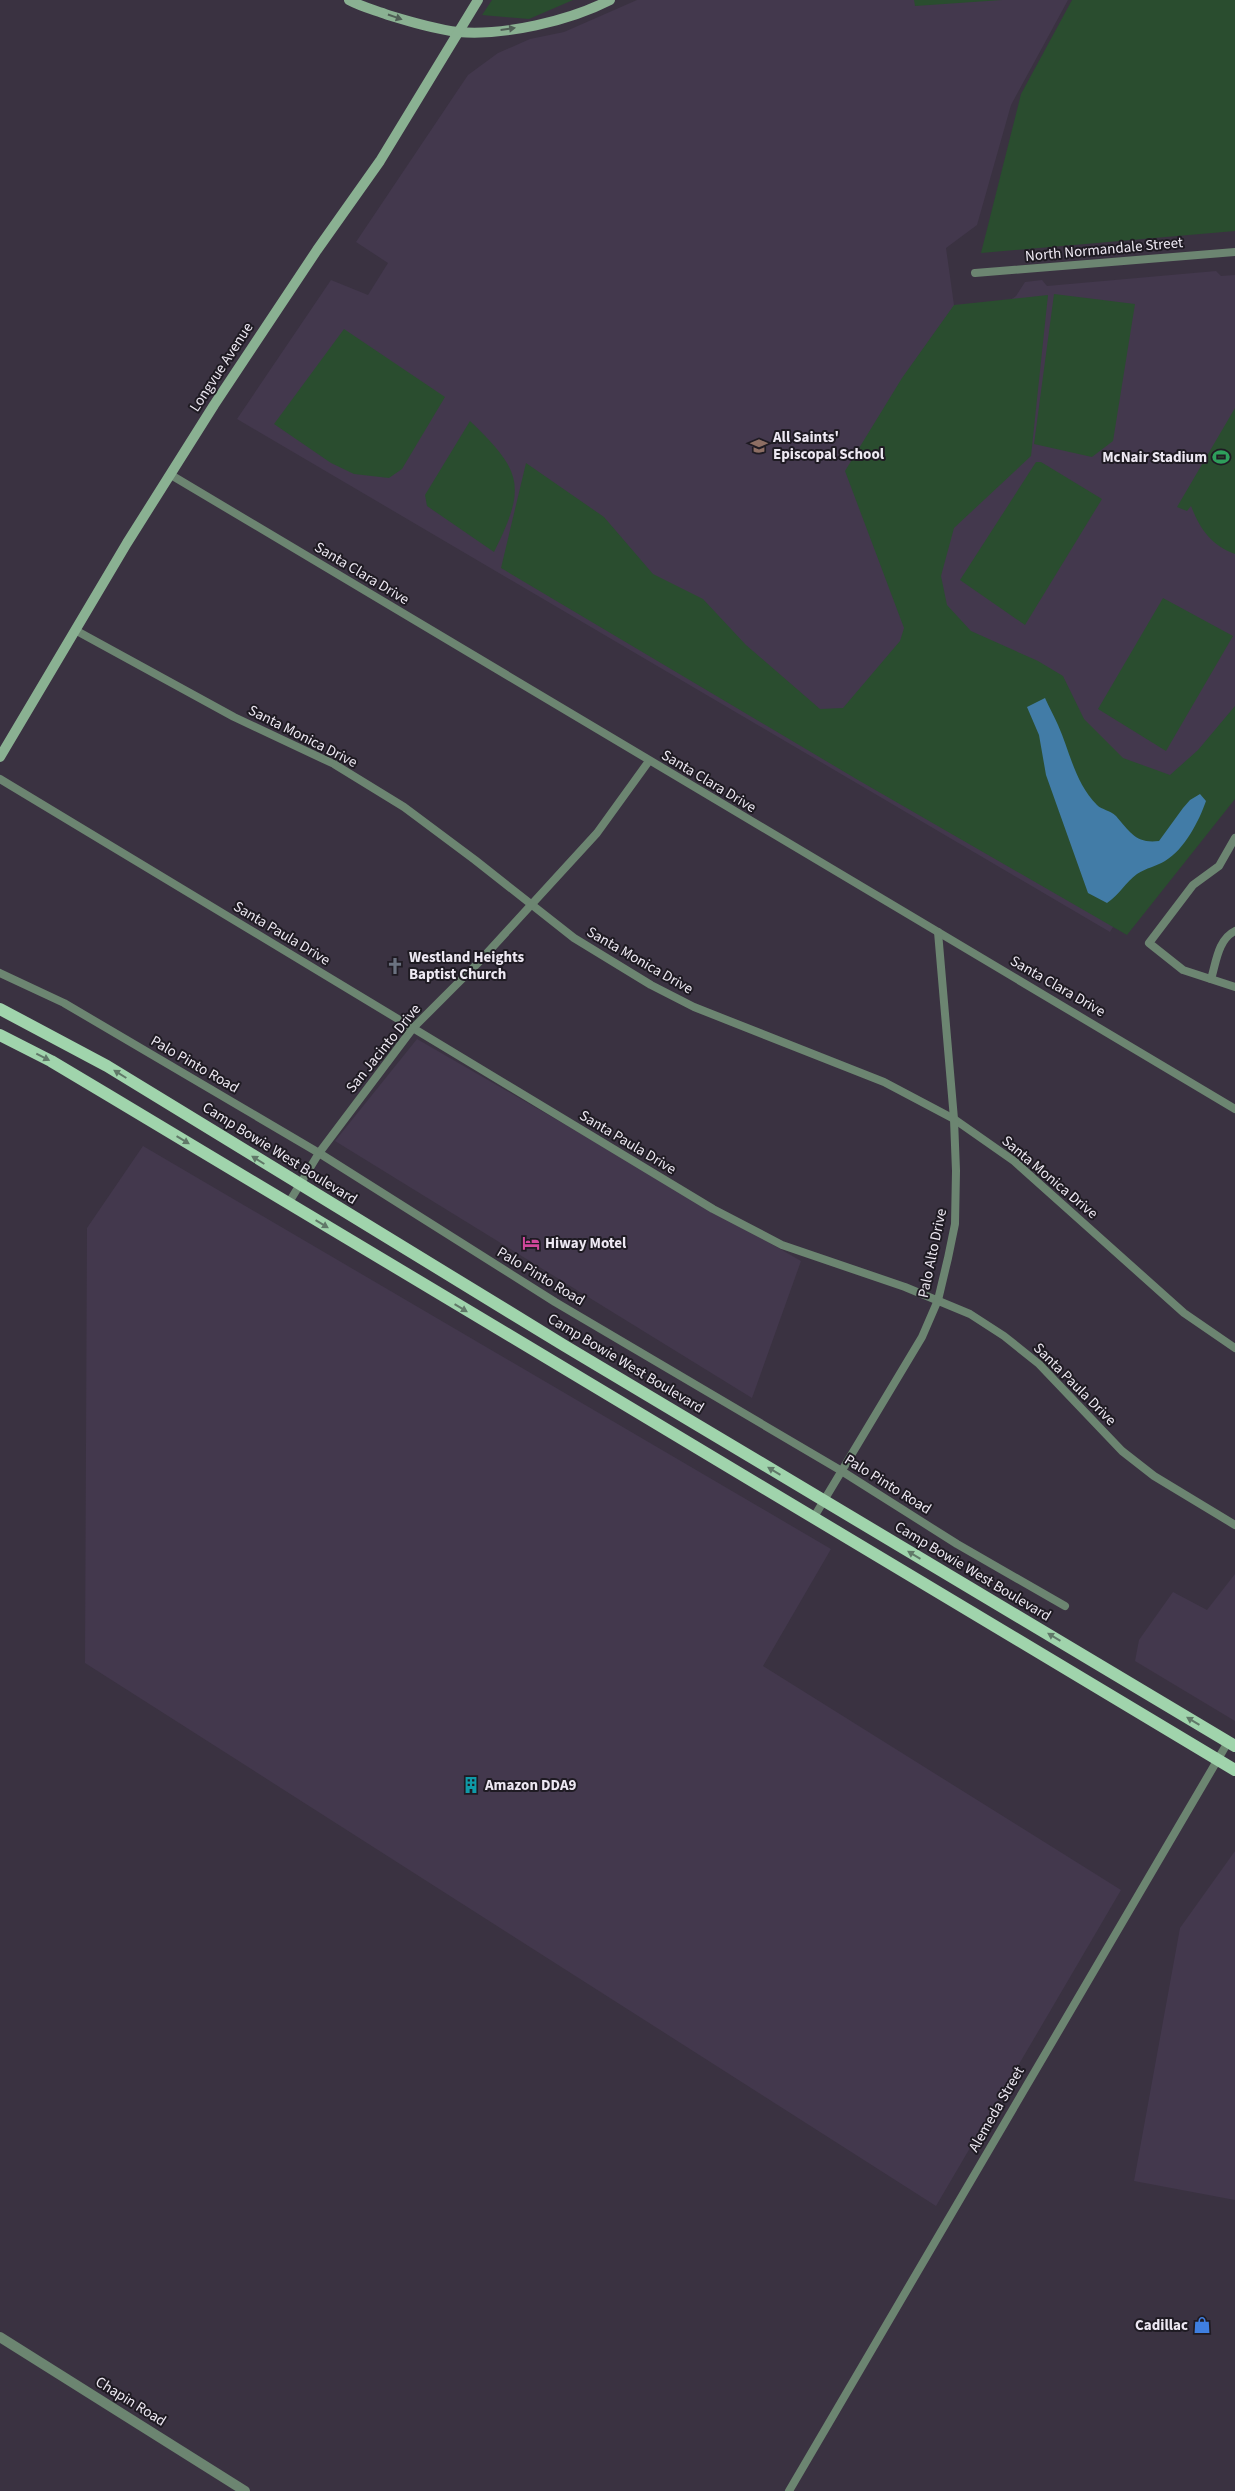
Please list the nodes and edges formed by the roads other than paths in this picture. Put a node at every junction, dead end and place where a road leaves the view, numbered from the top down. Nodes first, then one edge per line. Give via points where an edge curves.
1 (349, 0) edge
2 (478, 0) edge
3 (610, 0) edge
4 (460, 32) junction
5 (1235, 252) edge
6 (975, 273) dead end
7 (171, 475) junction
8 (75, 630) junction
9 (0, 758) edge
10 (649, 761) junction
11 (0, 779) edge
12 (1235, 838) edge
13 (531, 904) junction
14 (1235, 931) edge
15 (938, 932) junction
16 (0, 973) edge
17 (1211, 979) junction
18 (1235, 987) edge
19 (0, 1009) edge
20 (413, 1028) junction
21 (0, 1035) edge
22 (1235, 1108) edge
23 (954, 1119) junction
24 (319, 1153) junction
25 (300, 1185) junction
26 (288, 1204) junction
27 (938, 1300) junction
28 (565, 1346) junction
29 (1235, 1348) edge
30 (553, 1364) junction
31 (840, 1470) junction
32 (824, 1502) junction
33 (814, 1517) junction
34 (1235, 1525) edge
35 (1066, 1606) dead end
36 (1232, 1744) edge
37 (1218, 1760) junction
38 (1235, 1770) edge
39 (0, 2337) edge
40 (245, 2491) edge
41 (788, 2491) edge

1 -> 4 main road via 410,22
2 - 4 main road, Longvue Avenue
4 -> 3 main road via 534,25
4 - 7 main road, Longvue Avenue via 380,161 317,250
5 - 6 street, North Normandale Street
7 - 8 main road, Longvue Avenue
7 - 10 street, Santa Clara Drive
8 - 9 main road, Longvue Avenue
8 - 13 street, Santa Monica Drive via 234,717 334,764 404,807
10 - 13 street, San Jacinto Drive via 597,833
10 - 15 street, Santa Clara Drive
11 - 20 street, Santa Paula Drive
12 - 17 street via 1219,866 1193,885 1149,943 1183,970
13 - 20 street, San Jacinto Drive
13 - 23 street, Santa Monica Drive via 574,938 655,988 694,1007 884,1082
14 - 17 street via 1228,934 1220,948
15 - 22 street, Santa Clara Drive
15 - 23 street, Palo Alto Drive
16 - 24 street, Palo Pinto Road via 64,1003
17 - 18 street
25 -> 19 main road, Camp Bowie West Boulevard via 107,1066
20 - 24 street, San Jacinto Drive
20 - 27 street, Santa Paula Drive via 749,1228 782,1245
21 -> 26 main road via 51,1061
23 - 27 street, Palo Alto Drive via 955,1224
23 - 29 street, Santa Monica Drive via 1014,1161 1184,1313
24 - 25 street, San Jacinto Drive
24 - 31 street, Palo Pinto Road via 555,1302
25 - 26 street, San Jacinto Drive
25 - 28 main road, Camp Bowie West Boulevard
26 -> 30 main road
27 - 31 street, Palo Alto Drive via 922,1337
27 - 34 street, Santa Paula Drive via 970,1314 1004,1336 1039,1364 1122,1451 1154,1476
28 - 30 main road
32 -> 28 main road, Camp Bowie West Boulevard
30 - 33 main road
31 - 32 street, Palo Alto Drive
31 - 35 street, Palo Pinto Road via 958,1544
32 - 33 street, Palo Alto Drive
36 -> 32 main road, Camp Bowie West Boulevard
33 - 37 main road
36 - 37 street, Alemeda Street
37 - 38 main road
37 - 41 street, Alemeda Street
39 - 40 street, Chapin Road

